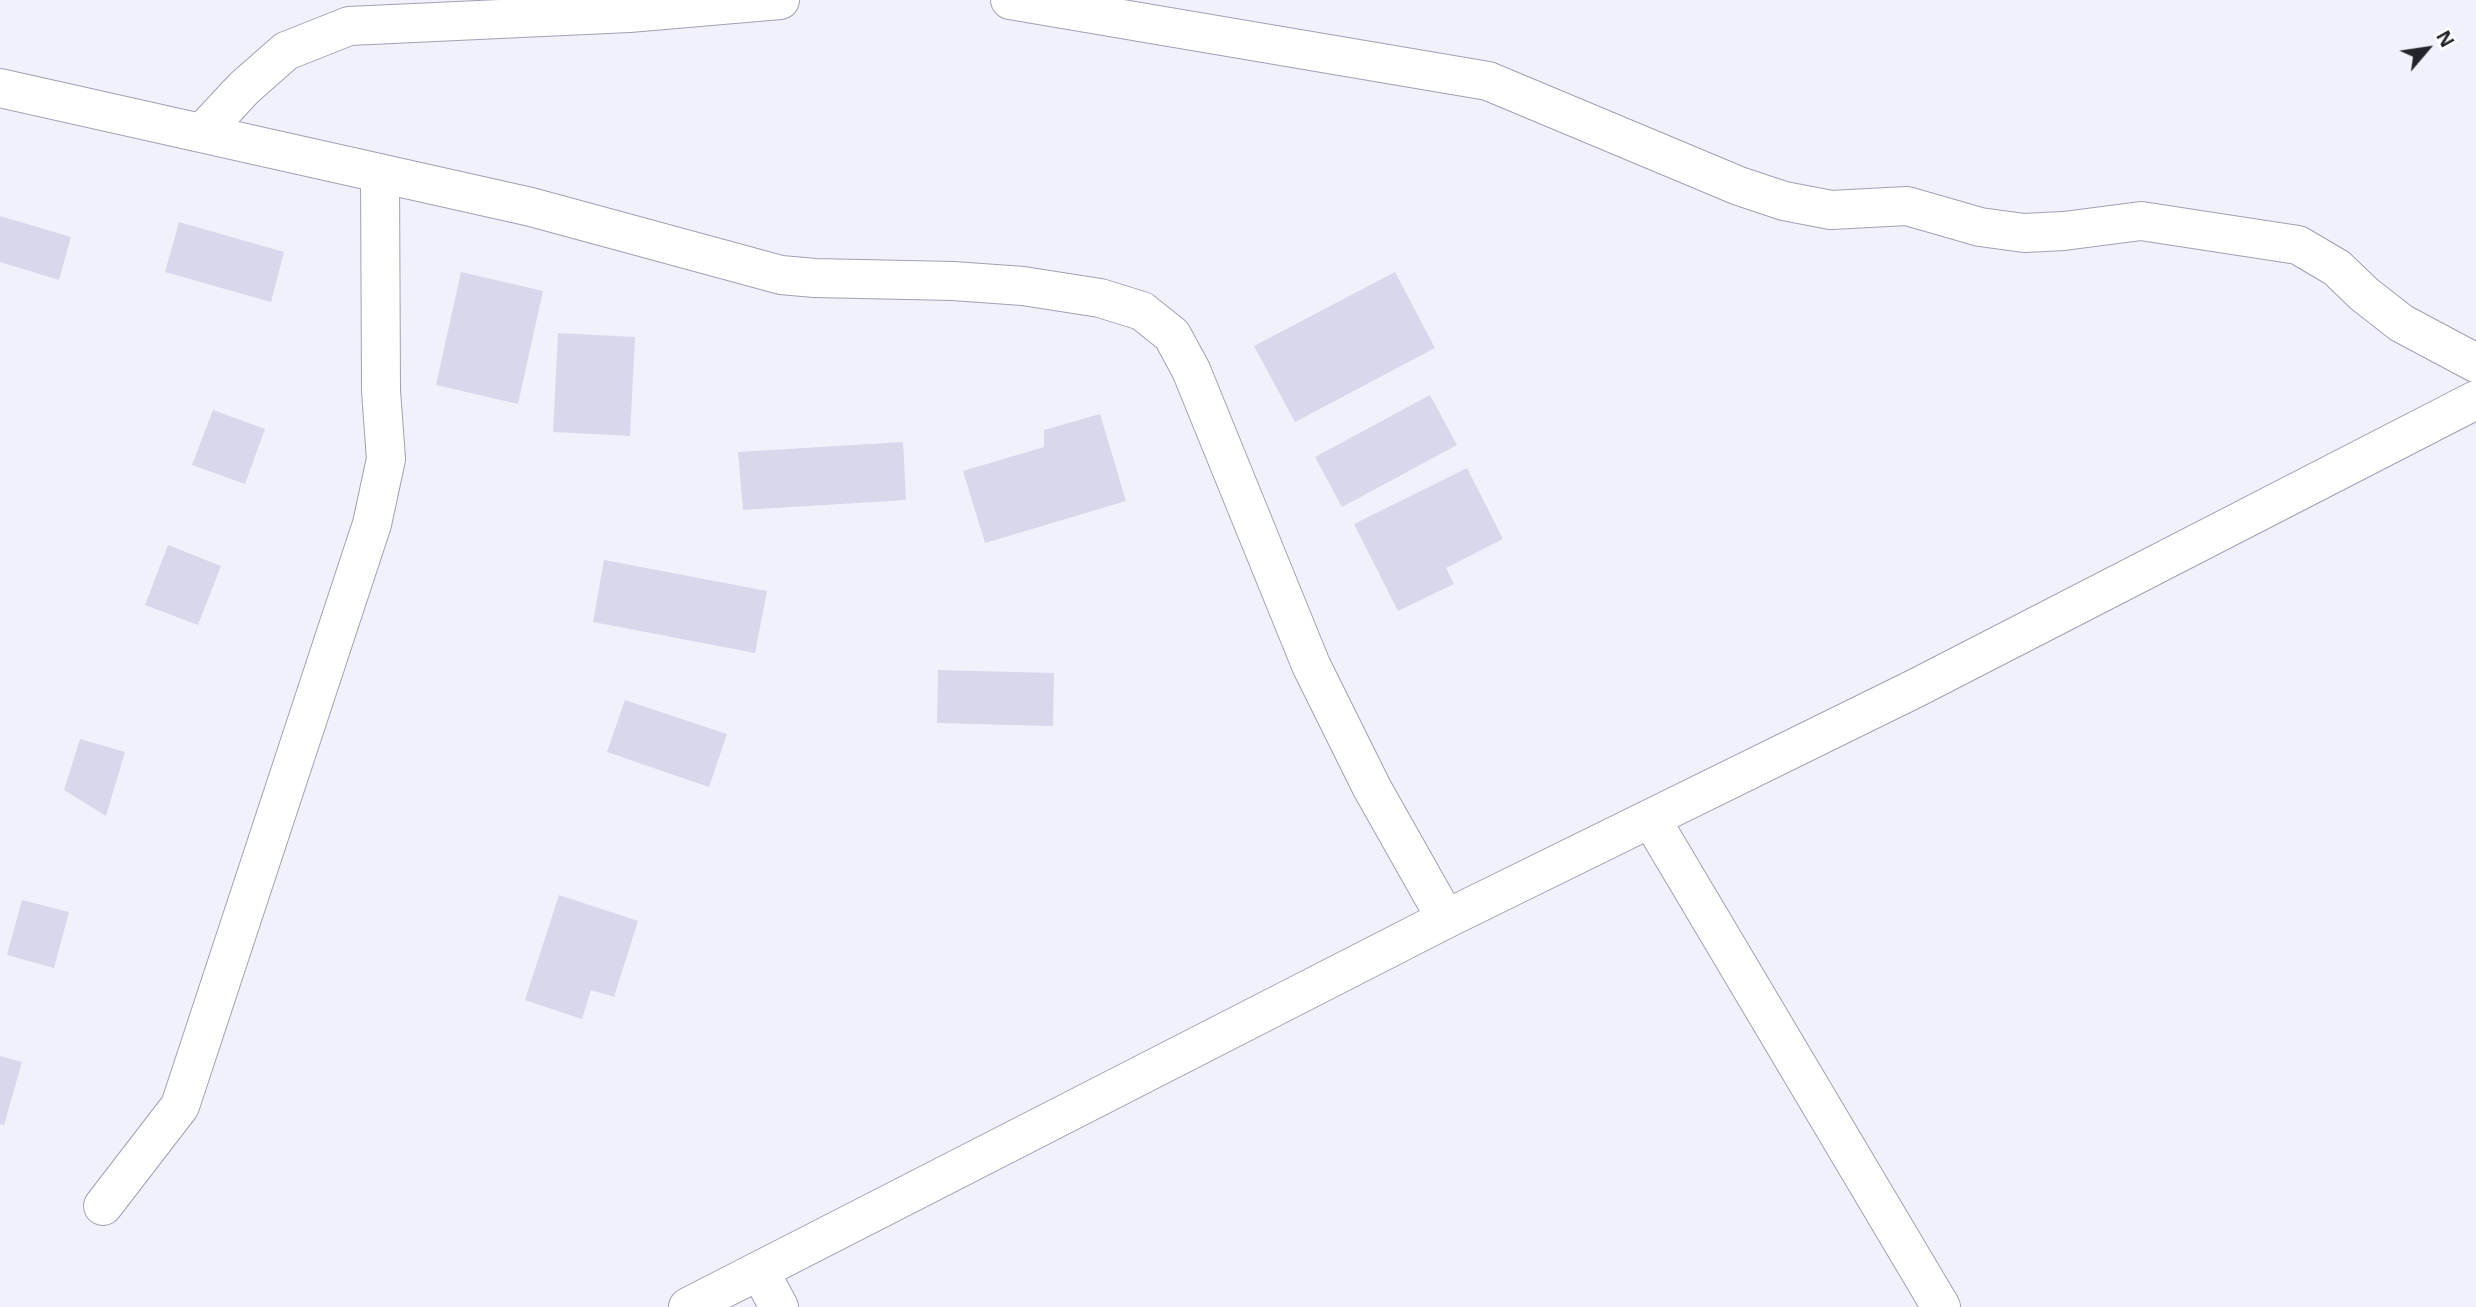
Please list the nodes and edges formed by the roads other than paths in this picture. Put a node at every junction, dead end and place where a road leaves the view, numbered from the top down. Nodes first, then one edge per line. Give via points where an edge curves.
1 (780, 0) edge
2 (1010, 0) edge
3 (0, 88) edge
4 (202, 133) junction
5 (380, 173) junction
6 (2476, 363) edge
7 (2476, 400) edge
8 (1651, 819) junction
9 (1446, 919) junction
10 (103, 1206) dead end
11 (760, 1272) junction
12 (688, 1307) edge
13 (779, 1307) edge
14 (1941, 1307) edge

1 - 4 street via 629,13 349,26 286,51
2 - 6 street via 1488,81 1739,186 1819,208 1907,206 1980,227 2024,233 2141,221 2298,245 2337,268 2401,323
3 - 4 street
4 - 5 street
5 - 9 street via 531,207 781,275 1023,286 1100,298 1142,311 1172,335 1191,370 1311,665 1372,788
5 - 10 street via 381,391 386,459 372,524 180,1106
7 - 8 street
8 - 9 street
8 - 14 street
9 - 11 street
11 - 12 street
11 - 13 street

